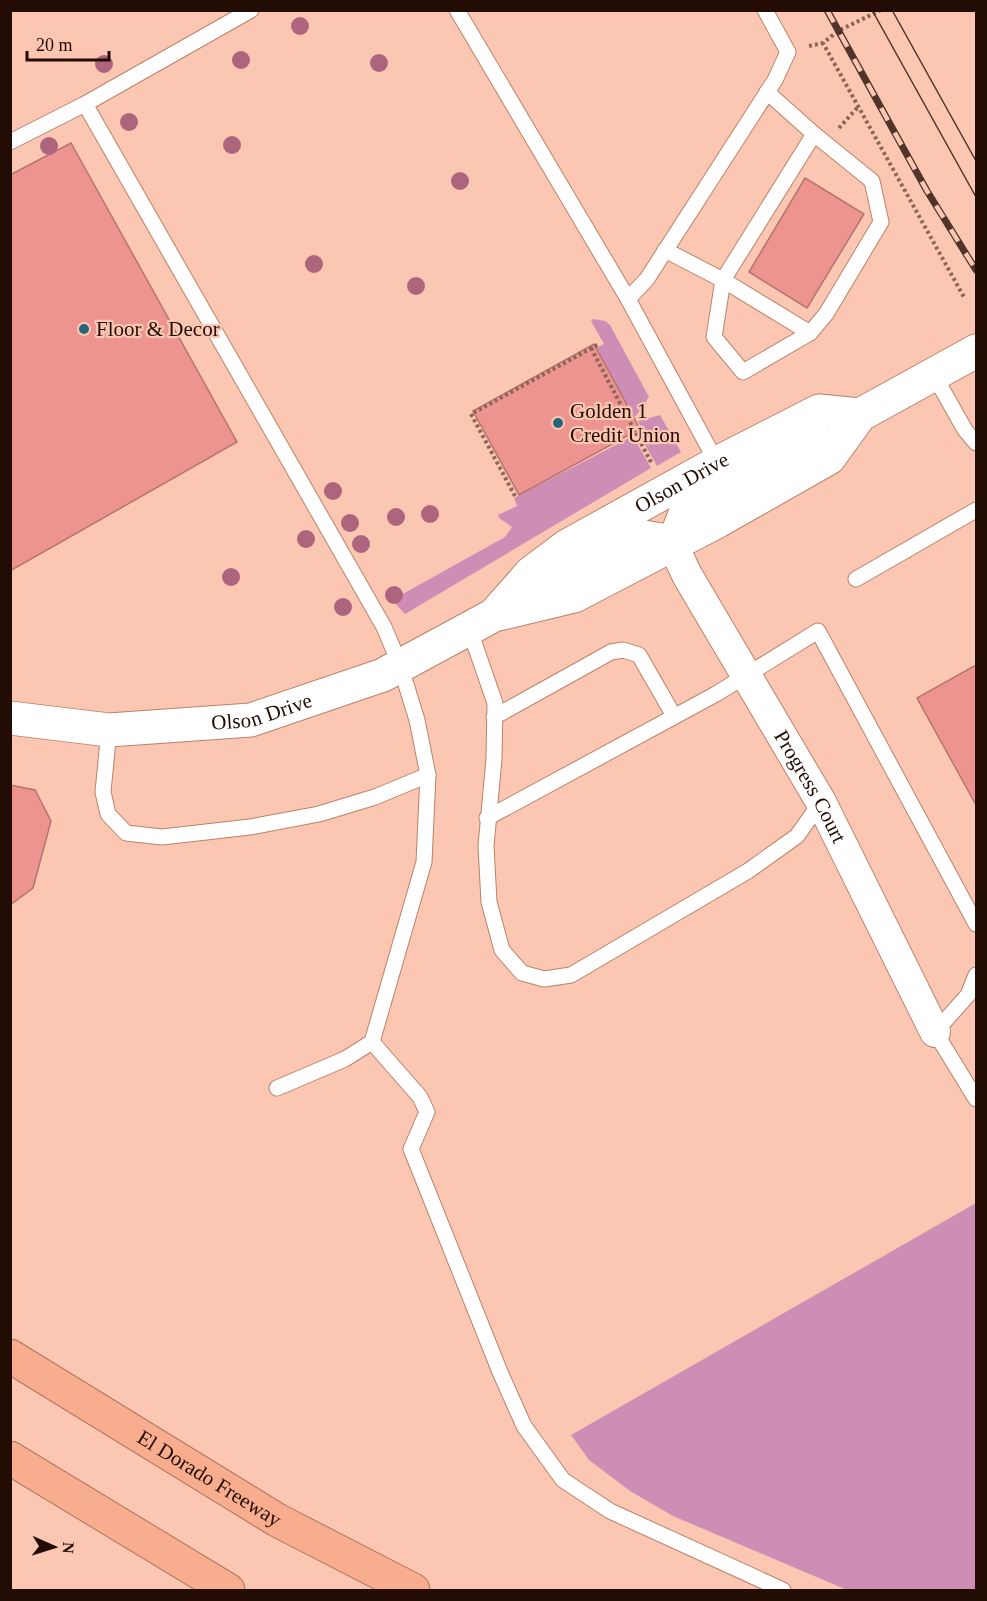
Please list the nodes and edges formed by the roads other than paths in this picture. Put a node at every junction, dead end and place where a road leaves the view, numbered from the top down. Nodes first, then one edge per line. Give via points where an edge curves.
1 (251, 10) edge
2 (457, 10) edge
3 (765, 10) edge
4 (767, 92) junction
5 (85, 104) junction
6 (814, 134) junction
7 (10, 142) edge
8 (665, 250) junction
9 (723, 280) junction
10 (628, 298) junction
11 (810, 333) junction
12 (976, 351) edge
13 (934, 375) junction
14 (819, 411) junction
15 (860, 415) junction
16 (976, 443) edge
17 (717, 463) junction
18 (976, 510) edge
19 (673, 546) junction
20 (531, 573) junction
21 (856, 579) dead end
22 (482, 622) junction
23 (400, 665) junction
24 (746, 675) junction
25 (494, 717) junction
26 (675, 717) junction
27 (10, 718) edge
28 (109, 730) junction
29 (428, 775) junction
30 (822, 802) junction
31 (487, 818) junction
32 (976, 924) edge
33 (976, 975) edge
34 (972, 995) edge
35 (935, 1032) junction
36 (372, 1042) junction
37 (277, 1088) dead end
38 (976, 1099) edge
39 (10, 1356) edge
40 (10, 1458) edge
41 (228, 1590) edge
42 (413, 1590) edge
43 (783, 1590) edge

1 - 5 lane
2 - 10 lane
3 - 4 lane via 788,52
4 - 6 lane
4 - 8 lane
5 - 7 lane
5 - 23 lane via 384,627
6 - 9 lane
6 - 11 lane via 872,181 881,222 826,314
8 - 9 lane
8 - 10 lane via 647,279
9 - 11 lane
9 - 11 lane via 714,337 743,372
10 - 17 lane
12 - 13 street, Olson Drive
13 - 15 street, Olson Drive
13 - 16 lane
14 - 15 street
14 - 17 street, Olson Drive
14 - 19 street via 804,446 698,503 685,514
15 - 19 street, Olson Drive via 829,458
17 - 20 street, Olson Drive via 567,546
18 - 21 lane
19 - 20 street via 638,536 558,575
19 - 22 street, Olson Drive via 574,596
19 - 24 street, Progress Court
20 - 22 street, Olson Drive
22 - 23 street, Olson Drive
22 - 25 lane
23 - 28 street, Olson Drive via 383,675 251,720
23 - 29 lane
24 - 26 lane
24 - 30 street, Progress Court
24 - 32 lane via 818,631
25 - 26 lane via 611,652 623,650 639,655
25 - 31 lane
26 - 31 lane
27 - 28 street, Olson Drive
28 - 29 lane via 103,792 108,814 126,833 162,837 319,814
29 - 36 lane via 424,862
30 - 31 lane via 797,836 748,871 571,975 544,979 522,973 502,950 489,902
30 - 35 street, Progress Court
33 - 34 lane
34 - 35 lane
35 - 38 lane
36 - 37 lane via 345,1059
36 - 43 lane via 420,1097 427,1112 411,1149 524,1426 563,1480 610,1510
39 - 42 highway, El Dorado Freeway via 277,1520
40 - 41 highway

